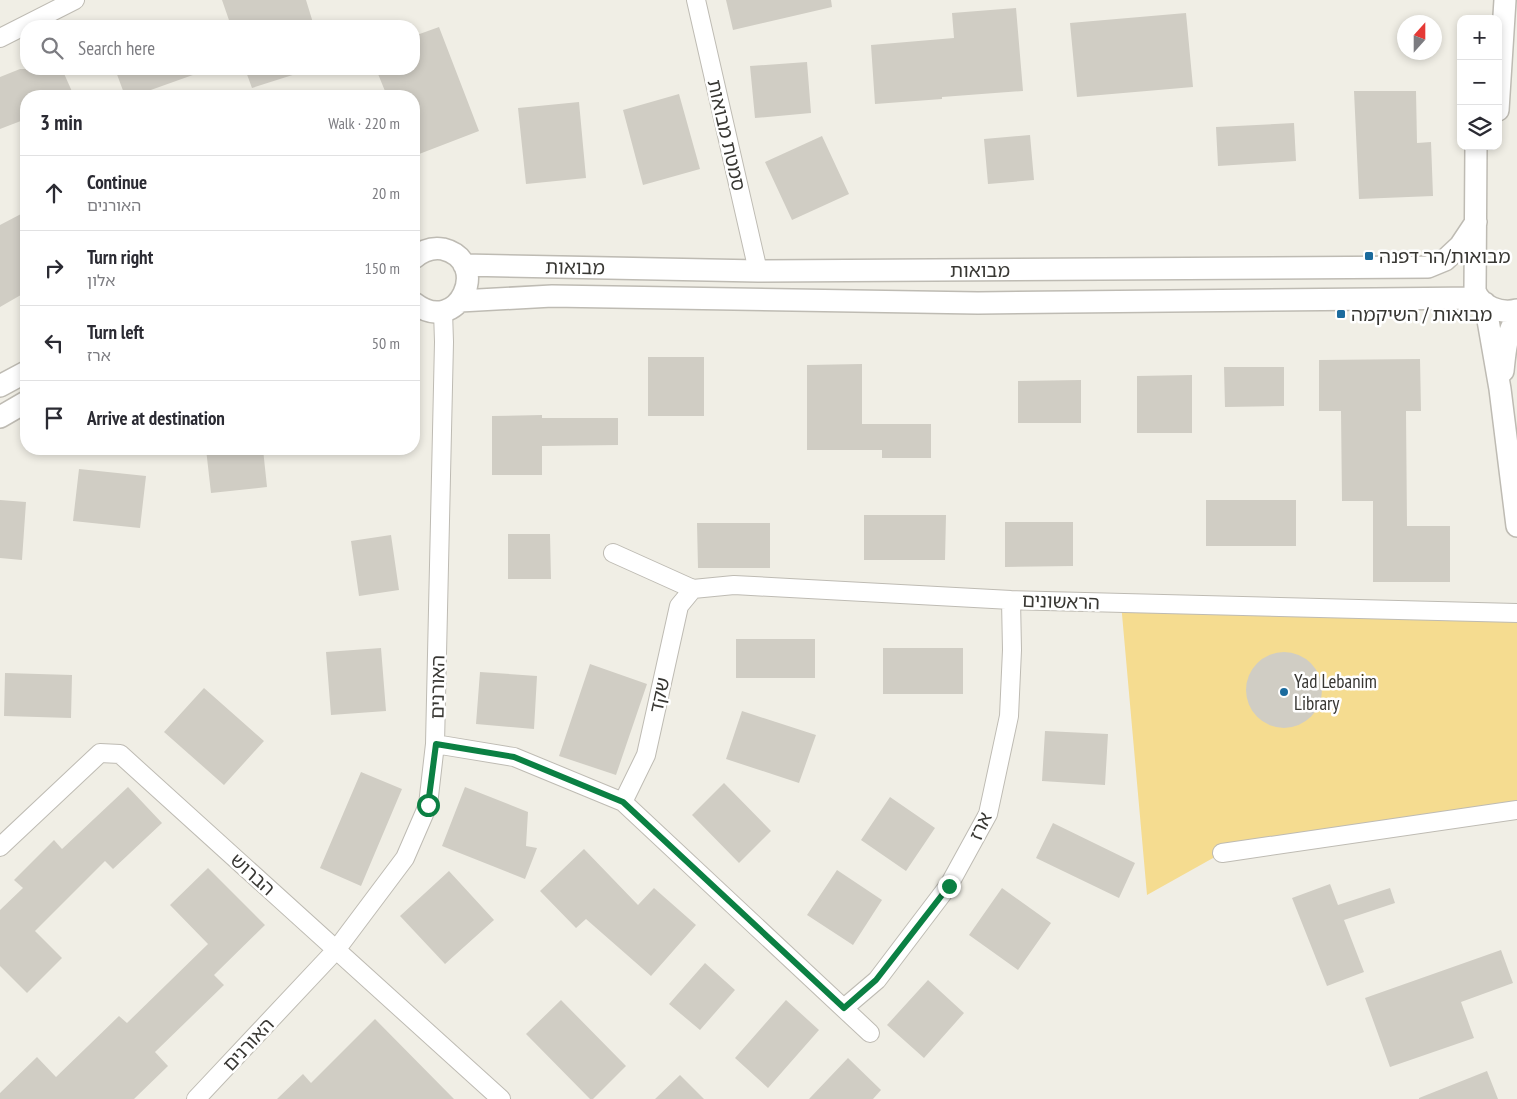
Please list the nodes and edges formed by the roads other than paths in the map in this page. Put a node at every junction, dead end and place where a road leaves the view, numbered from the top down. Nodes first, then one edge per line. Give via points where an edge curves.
1 (75, 0) edge
2 (696, 0) edge
3 (1504, 0) edge
4 (36, 20) edge
5 (20, 28) edge
6 (0, 38) edge
7 (1498, 105) edge
8 (1502, 111) edge
9 (1517, 111) edge
10 (1476, 150) edge
11 (1476, 222) junction
12 (420, 253) edge
13 (464, 265) junction
14 (758, 271) junction
15 (1481, 300) junction
16 (451, 306) junction
17 (420, 308) edge
18 (1517, 310) edge
19 (1517, 318) edge
20 (20, 375) edge
21 (0, 386) edge
22 (1500, 389) junction
23 (20, 405) edge
24 (0, 417) edge
25 (1517, 526) edge
26 (612, 553) dead end
27 (694, 589) junction
28 (1011, 600) junction
29 (1517, 613) edge
30 (436, 744) junction
31 (623, 802) junction
32 (1517, 810) edge
33 (0, 847) edge
34 (1222, 853) dead end
35 (336, 950) junction
36 (844, 1008) junction
37 (870, 1033) dead end
38 (196, 1099) edge
39 (501, 1099) edge

1 - 4 street
2 - 14 street, סמטת מבואות
3 - 7 street
5 - 6 street
8 - 9 street
10 - 11 street
11 - 14 street, מבואות via 1460,246 1445,260 1428,267
11 - 15 street via 1476,291
12 - 13 street via 440,248 458,257
13 - 14 street, מבואות
13 - 16 street via 468,284 465,293
15 - 16 street, מבואות via 978,303 552,296
15 - 18 street via 1492,309
15 - 22 street
16 - 17 street, מבואות via 432,312
16 - 30 street, האורנים via 444,342
19 - 22 street via 1506,348
20 - 21 street
22 - 25 street
23 - 24 street
26 - 27 street, הראשונים
27 - 28 street, הראשונים via 734,585
27 - 31 street, שקד via 678,606 646,755
28 - 29 street, הראשונים
28 - 36 street, ארז via 1009,716 988,814 949,886 876,980
30 - 31 street via 514,757
30 - 35 street, האורנים via 428,805 405,858
31 - 36 street
32 - 34 street
33 - 35 street, הברוש via 100,753 120,754
35 - 38 street, האורנים
35 - 39 street, הברוש
36 - 37 street

